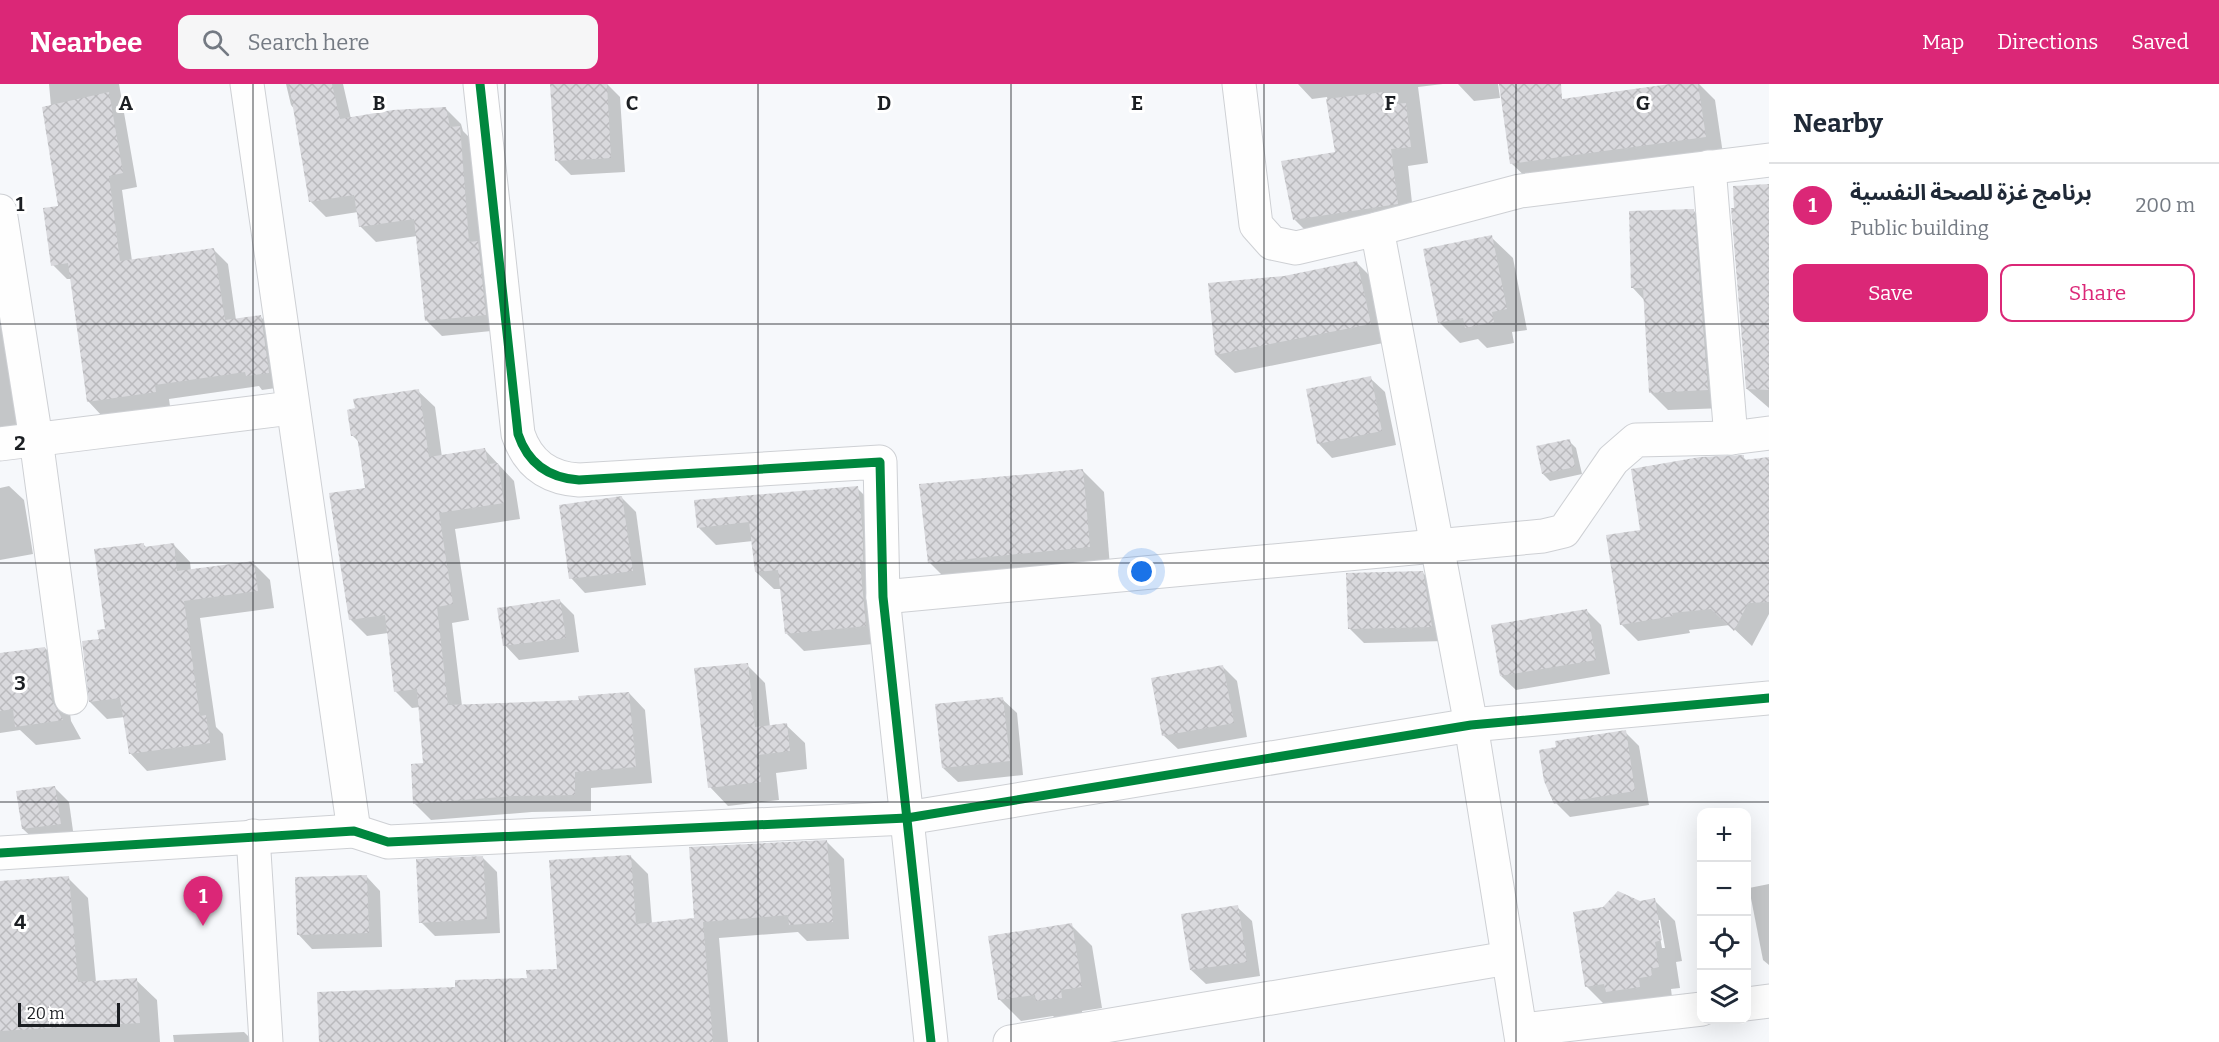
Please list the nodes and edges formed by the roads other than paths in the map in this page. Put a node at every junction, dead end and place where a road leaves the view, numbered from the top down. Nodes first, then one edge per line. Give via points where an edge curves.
1 (247, 84) edge
2 (480, 84) edge
3 (1239, 84) edge
4 (1769, 160) edge
5 (1709, 167) junction
6 (0, 212) edge
7 (1377, 229) junction
8 (291, 408) junction
9 (1769, 434) edge
10 (1731, 438) junction
11 (36, 439) junction
12 (0, 444) edge
13 (1436, 544) junction
14 (883, 597) junction
15 (71, 698) dead end
16 (1769, 698) edge
17 (1471, 725) junction
18 (907, 818) junction
19 (354, 831) junction
20 (253, 836) junction
21 (0, 853) edge
22 (1508, 958) junction
23 (1769, 1001) edge
24 (1751, 1003) edge
25 (1697, 1010) edge
26 (1522, 1036) edge
27 (266, 1042) edge
28 (931, 1042) edge
29 (1010, 1042) edge

1 - 8 street
2 - 14 street via 516,422 522,447 530,458 551,474 579,480 880,462
3 - 7 street via 1257,225 1272,243 1296,248
4 - 5 street
5 - 7 street via 1520,191
5 - 10 street
6 - 11 street
7 - 13 street
8 - 11 street
8 - 19 street
9 - 10 street
10 - 13 street via 1636,440 1614,460 1564,531
11 - 12 street
11 - 15 street
13 - 14 street
13 - 17 street
14 - 18 street
16 - 17 street
17 - 18 street
17 - 22 street
18 - 19 street via 388,842
18 - 28 street
19 - 20 street
20 - 21 street
20 - 27 street
22 - 26 street
22 - 29 street
23 - 24 street
25 - 26 street

